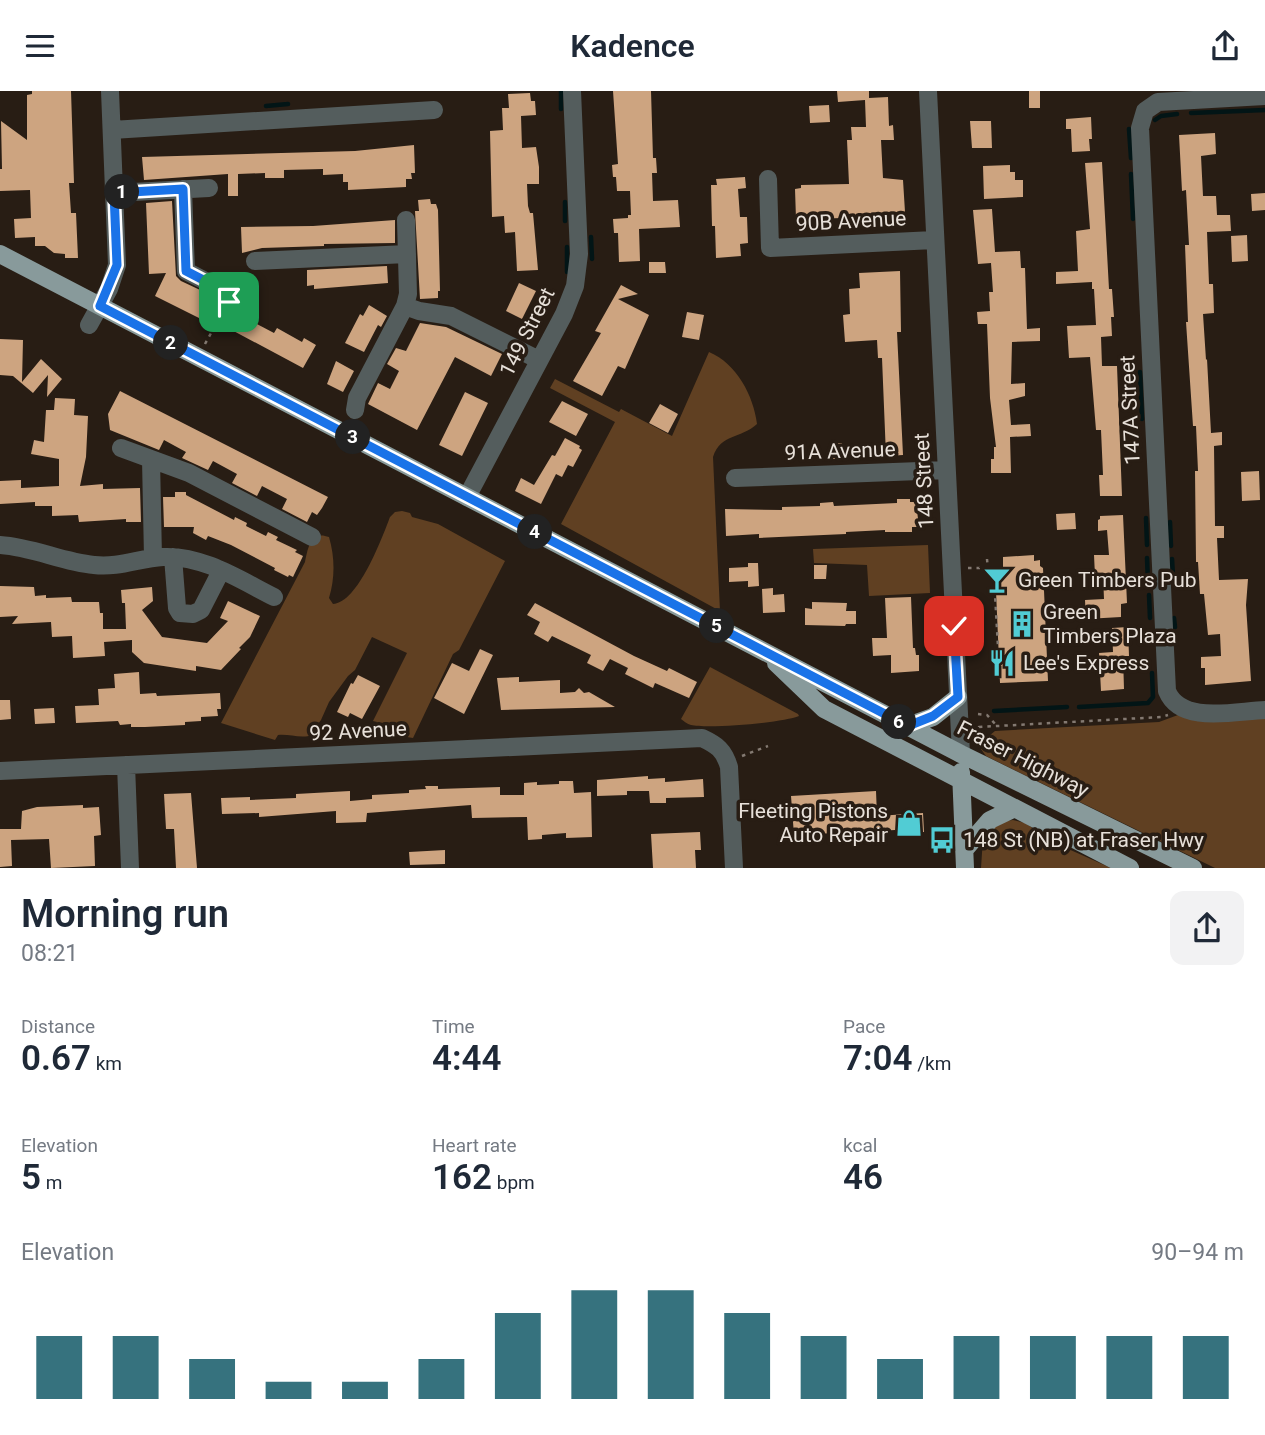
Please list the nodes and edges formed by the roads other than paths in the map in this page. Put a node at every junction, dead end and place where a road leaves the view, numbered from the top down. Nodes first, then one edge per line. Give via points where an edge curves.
1 (110, 91) edge
2 (572, 91) edge
3 (928, 91) edge
4 (1265, 96) edge
5 (433, 110) dead end
6 (112, 129) junction
7 (768, 179) dead end
8 (209, 188) dead end
9 (183, 189) junction
10 (114, 193) junction
11 (406, 220) dead end
12 (934, 240) junction
13 (0, 254) edge
14 (407, 254) junction
15 (255, 261) dead end
16 (213, 285) road end
17 (100, 306) junction
18 (405, 306) junction
19 (89, 325) dead end
20 (538, 360) junction
21 (355, 410) dead end
22 (121, 448) dead end
23 (151, 459) junction
24 (946, 470) junction
25 (735, 478) dead end
26 (467, 496) junction
27 (312, 537) dead end
28 (0, 545) edge
29 (173, 557) junction
30 (153, 558) junction
31 (221, 571) junction
32 (274, 597) dead end
33 (760, 649) junction
34 (958, 697) junction
35 (1265, 710) edge
36 (908, 726) junction
37 (969, 752) junction
38 (126, 765) junction
39 (0, 771) edge
40 (961, 781) junction
41 (1015, 808) junction
42 (965, 849) junction
43 (130, 868) edge
44 (734, 868) edge
45 (965, 868) edge
46 (1130, 868) edge
47 (1193, 868) edge

1 - 6 street
2 - 20 street, 149 Street via 577,277 564,314
3 - 12 street, 148 Street
4 - 35 street, 147A Street via 1163,101 1145,111 1140,128 1166,685 1173,709 1201,713
5 - 6 street
6 - 10 street
7 - 12 street, 90B Avenue via 770,248
8 - 9 street
9 - 10 street
9 - 16 street via 186,271
10 - 17 street via 117,265
11 - 14 street
12 - 24 street, 148 Street
13 - 17 main road, Fraser Highway
14 - 15 street
14 - 18 street
17 - 19 street
17 - 26 main road, Fraser Highway
18 - 20 street via 451,316
18 - 21 street
20 - 26 street, 149 Street
22 - 23 street
23 - 27 street via 189,473
23 - 30 street
24 - 25 street, 91A Avenue
24 - 34 street, 148 Street
26 - 33 main road, Fraser Highway
28 - 30 street via 103,566
29 - 30 street
29 - 31 street
29 - 31 street via 180,613 201,610
31 - 32 street
33 - 36 main road, Fraser Highway
33 - 40 main road, Fraser Highway via 824,709
34 - 36 main road via 933,716
34 - 37 street, 148 Street
36 - 37 main road, Fraser Highway
37 - 40 main road, 148 Street
37 - 47 main road, Fraser Highway
38 - 39 street, 92 Avenue
38 - 43 street
38 - 44 street, 92 Avenue via 702,738 717,744 729,767
40 - 41 main road, Fraser Highway
40 - 42 main road, 148 Street
41 - 42 main road via 990,820
41 - 46 main road, Fraser Highway
42 - 45 main road, 148 Street

